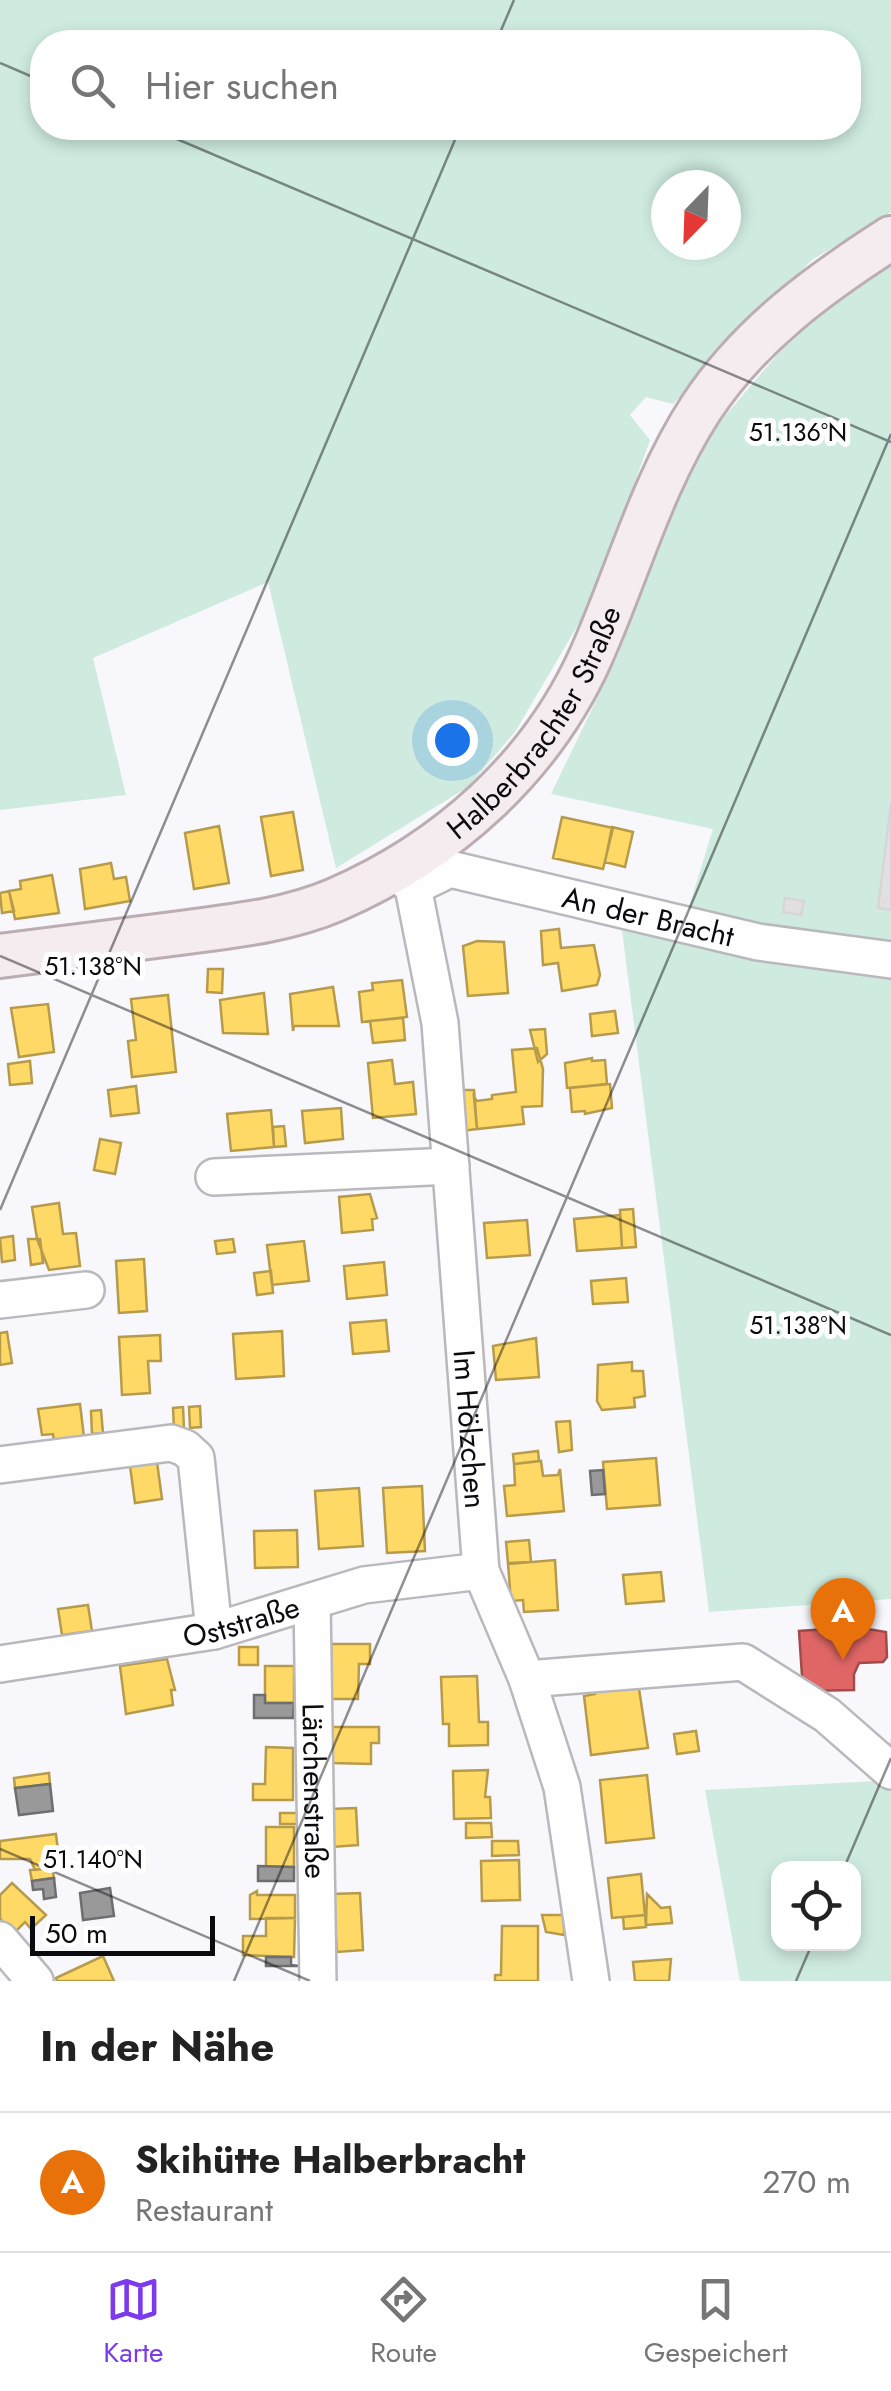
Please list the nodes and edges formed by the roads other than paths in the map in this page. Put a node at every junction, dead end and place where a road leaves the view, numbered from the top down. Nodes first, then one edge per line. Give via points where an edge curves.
1 (891, 238) edge
2 (404, 879) junction
3 (0, 956) edge
4 (891, 960) edge
5 (451, 1166) junction
6 (214, 1177) dead end
7 (86, 1290) dead end
8 (0, 1300) edge
9 (0, 1465) edge
10 (480, 1571) junction
11 (312, 1601) junction
12 (214, 1631) junction
13 (0, 1664) edge
14 (526, 1680) junction
15 (891, 1771) edge
16 (0, 1940) edge
17 (34, 1981) edge
18 (318, 1981) edge
19 (592, 1981) edge

1 - 2 main road, Halberbrachter Straße via 781,316 722,379 659,485 592,652 557,720 509,779
2 - 3 main road, Halberbrachter Straße via 259,922
2 - 4 street, An der Bracht via 450,870 474,873 758,942
2 - 5 street, Im Hölzchen via 440,1022
5 - 6 street
5 - 10 street, Im Hölzchen
7 - 8 street
9 - 12 street via 171,1443 185,1448 196,1458
10 - 11 street, Oststraße via 364,1585
10 - 14 street, Im Hölzchen
11 - 12 street, Oststraße
11 - 18 street, Lärchenstraße
12 - 13 street, Oststraße
14 - 15 street via 743,1662 827,1715
14 - 19 street, Im Hölzchen via 562,1787
16 - 17 street

